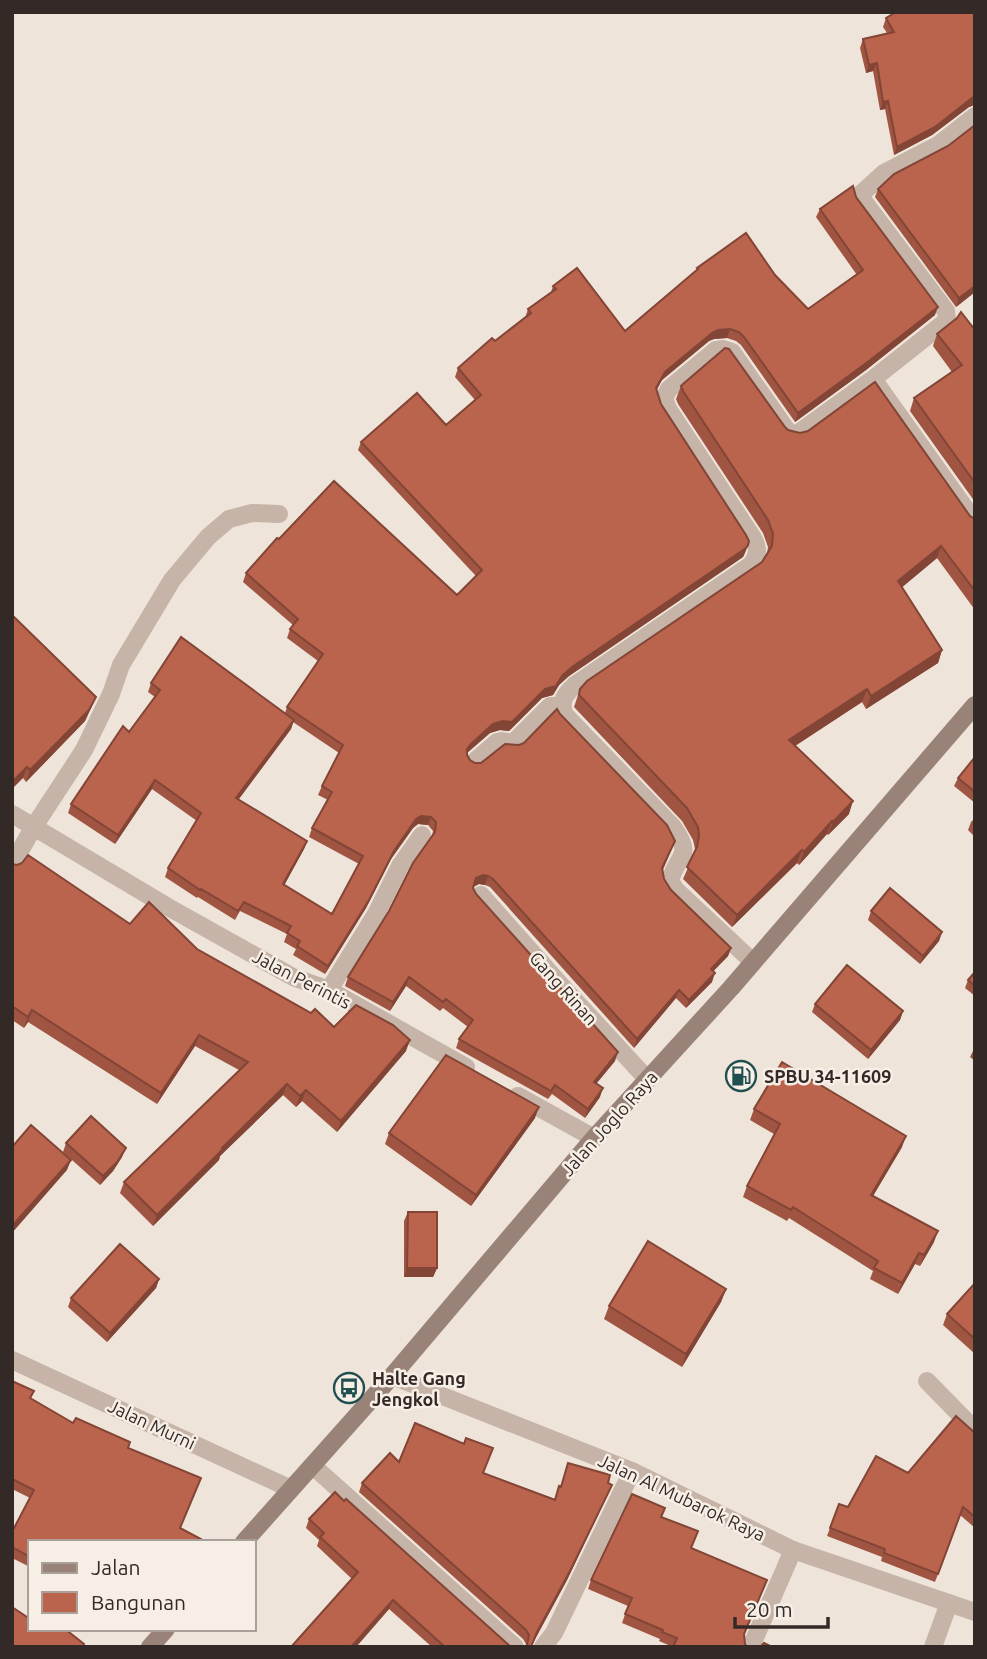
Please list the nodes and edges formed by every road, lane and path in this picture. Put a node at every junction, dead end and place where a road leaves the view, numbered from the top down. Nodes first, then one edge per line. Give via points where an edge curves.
1 (975, 116) edge
2 (873, 379) junction
3 (279, 514) dead end
4 (975, 522) edge
5 (975, 705) edge
6 (562, 709) junction
7 (475, 761) edge
8 (12, 814) edge
9 (33, 828) junction
10 (422, 835) dead end
11 (12, 865) edge
12 (481, 895) edge
13 (753, 962) junction
14 (329, 990) junction
15 (648, 1080) junction
16 (594, 1138) junction
17 (12, 1360) edge
18 (392, 1376) junction
19 (927, 1381) dead end
20 (975, 1430) edge
21 (313, 1466) junction
22 (632, 1471) junction
23 (291, 1489) junction
24 (246, 1540) edge
25 (793, 1550) junction
26 (949, 1603) junction
27 (973, 1608) edge
28 (164, 1631) edge
29 (150, 1647) edge
30 (515, 1647) edge
31 (543, 1647) edge
32 (751, 1647) edge
33 (933, 1647) edge

1 - 2 street via 939,145 884,173 861,194 947,314 946,322
2 - 4 street
2 - 6 street via 793,434 732,352 716,350 669,389 664,398 668,409 753,538 757,556 751,565 575,685
3 - 9 street via 252,513 229,519 172,580 121,665 83,750
5 - 13 main road, Jalan Joglo Raya
6 - 7 street via 550,706 513,743 497,742
6 - 13 street via 683,841 684,853 670,881 676,890
8 - 9 street, Jalan Perintis
9 - 11 street
9 - 14 street, Jalan Perintis via 293,977
10 - 14 street
12 - 15 street, Gang Rinan
13 - 15 main road, Jalan Joglo Raya
14 - 16 street, Jalan Perintis
15 - 16 main road, Jalan Joglo Raya
16 - 18 main road, Jalan Joglo Raya
17 - 23 street, Jalan Murni
18 - 21 main road, Jalan Joglo Raya
18 - 22 street, Jalan Al Mubarok Raya
19 - 20 street
21 - 23 main road, Jalan Joglo Raya
21 - 30 street
22 - 25 street, Jalan Al Mubarok Raya
22 - 31 street
23 - 24 main road, Jalan Joglo Raya
25 - 26 street, Jalan Al Mubarok Raya
25 - 32 street
26 - 27 street, Jalan Al Mubarok Raya
26 - 33 street
28 - 29 main road

